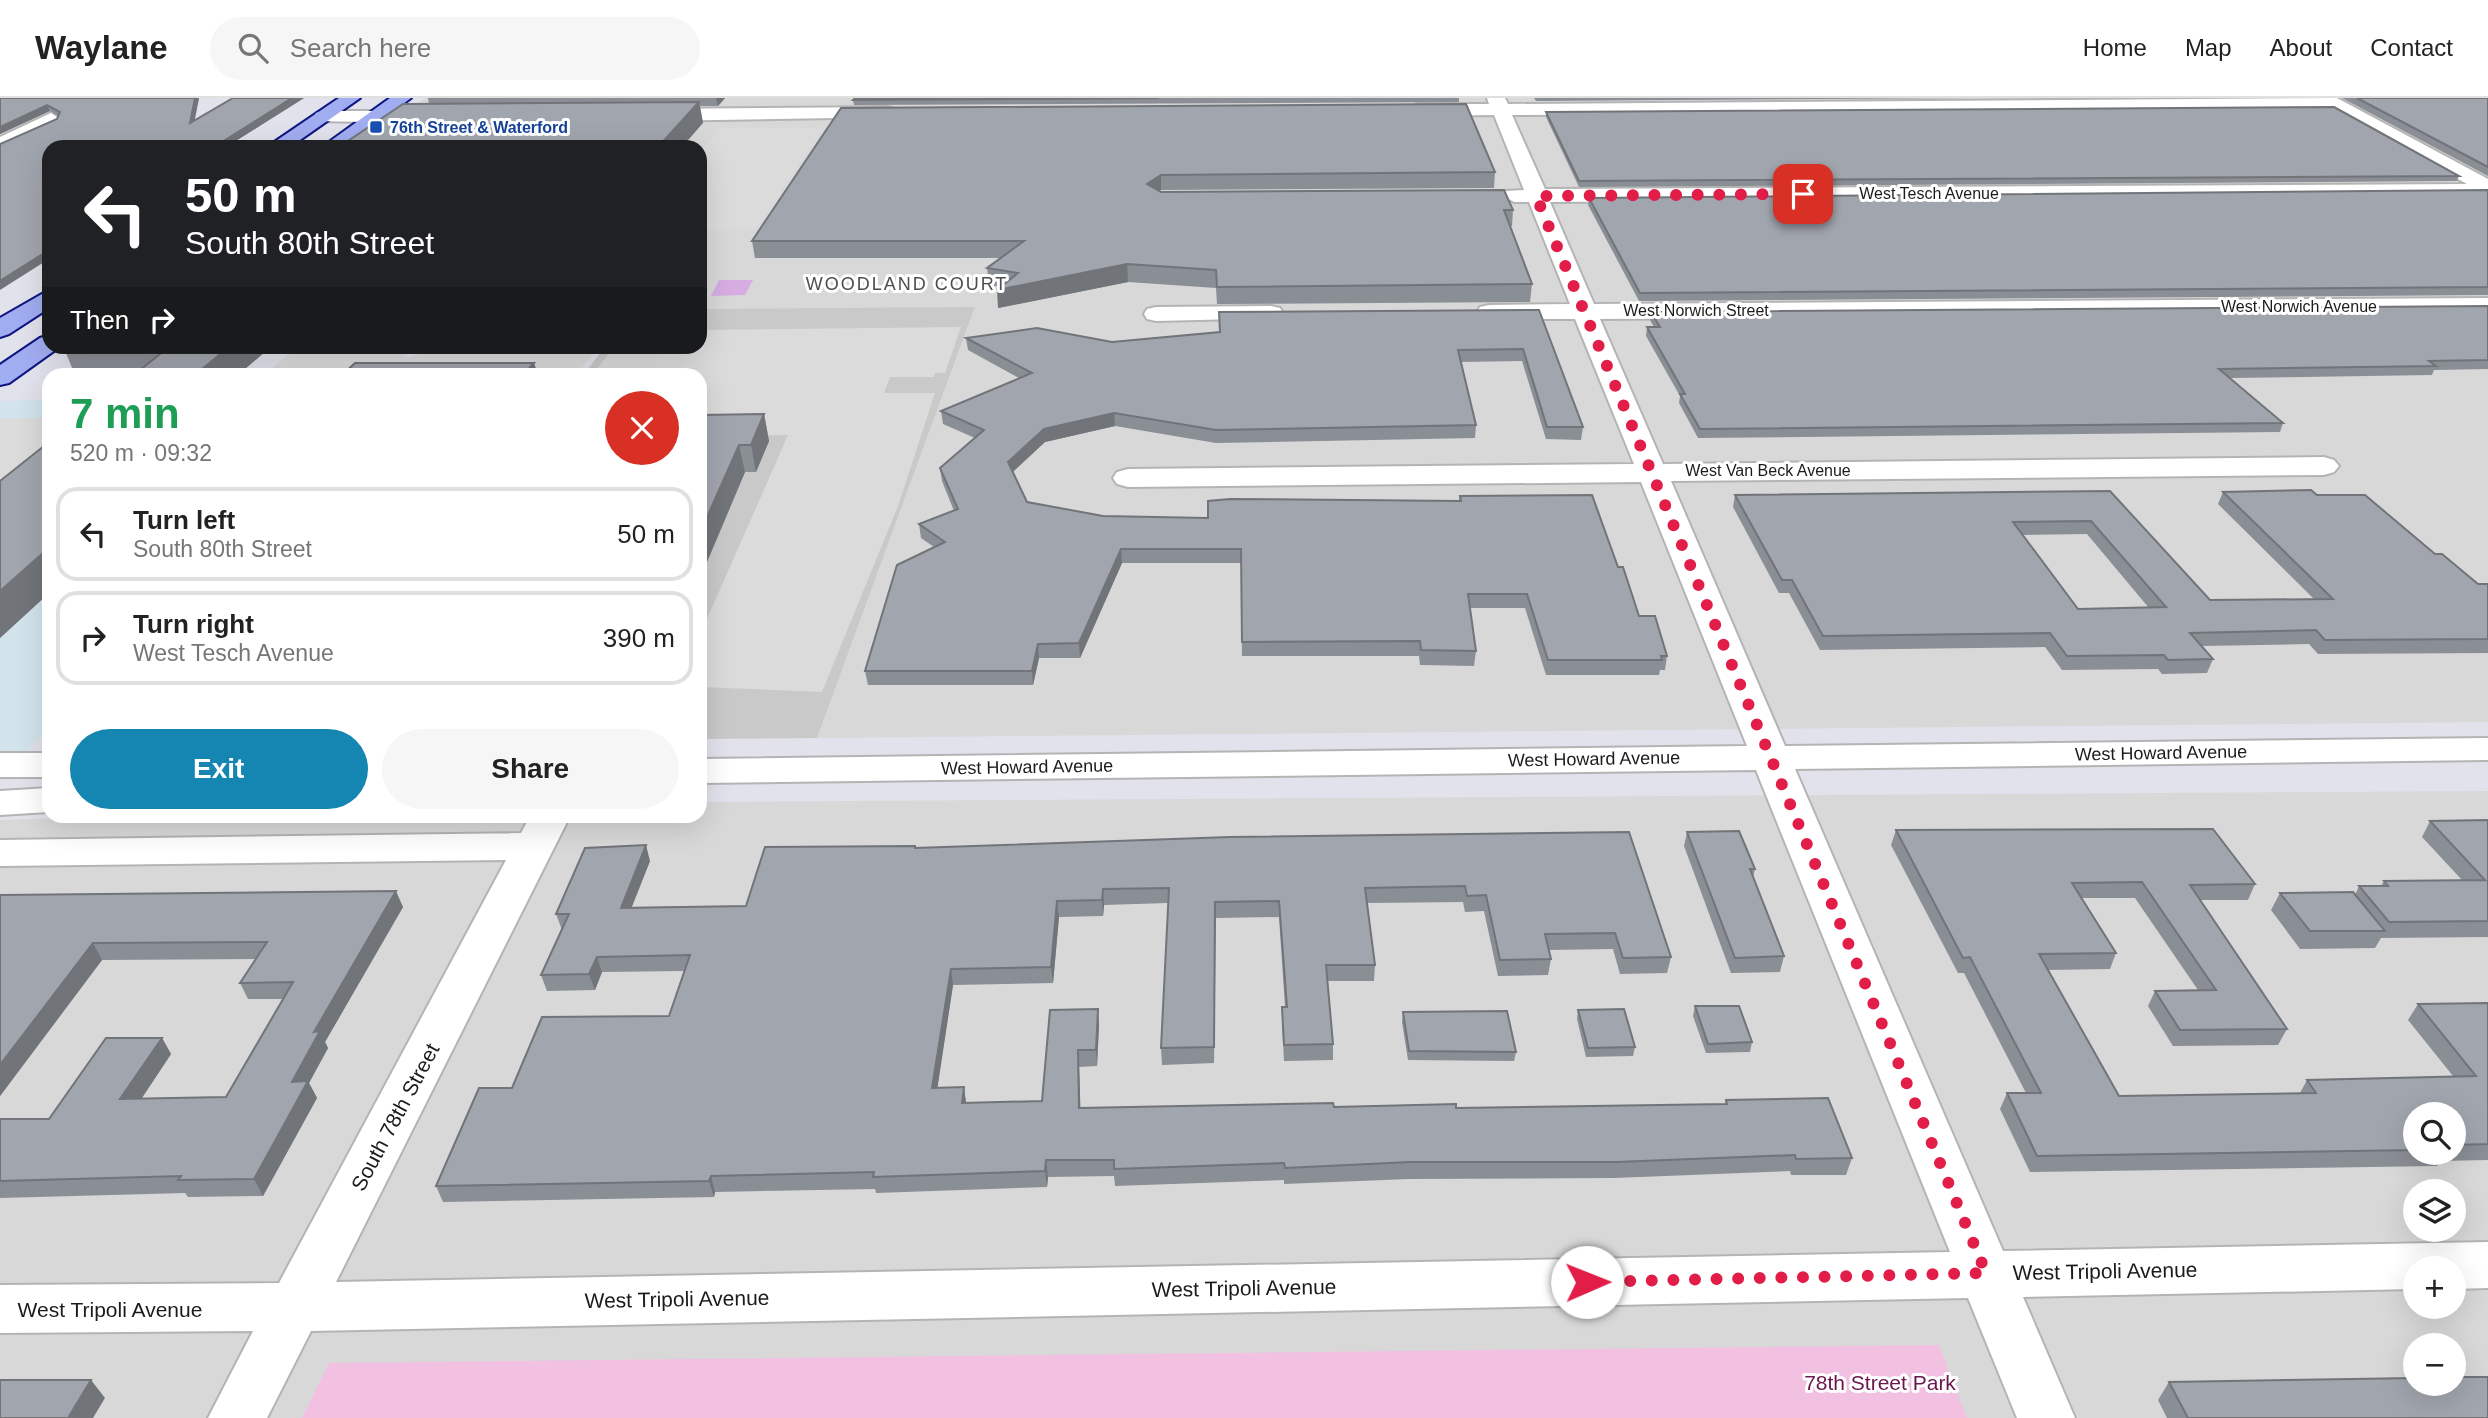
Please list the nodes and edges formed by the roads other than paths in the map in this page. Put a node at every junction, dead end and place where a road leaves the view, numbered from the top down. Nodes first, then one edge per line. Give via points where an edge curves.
1 (351, 98) edge
2 (402, 98) edge
3 (1498, 104) edge
4 (1394, 110) edge
5 (908, 113) edge
6 (633, 115) edge
7 (323, 117) junction
8 (375, 117) junction
9 (436, 117) edge
10 (13, 119) edge
11 (288, 140) edge
12 (342, 140) edge
13 (0, 145) edge
14 (2488, 188) edge
15 (1499, 196) edge
16 (1536, 196) junction
17 (42, 302) edge
18 (2488, 305) edge
19 (2109, 307) joint
20 (1586, 311) junction
21 (1466, 312) edge
22 (1292, 313) edge
23 (1156, 314) dead end
24 (0, 329) edge
25 (42, 348) edge
26 (0, 377) edge
27 (2324, 466) dead end
28 (1652, 471) junction
29 (1128, 478) dead end
30 (2488, 749) edge
31 (1769, 757) junction
32 (0, 765) edge
33 (42, 765) edge
34 (707, 771) edge
35 (42, 800) edge
36 (0, 803) edge
37 (542, 831) edge
38 (0, 853) edge
39 (2488, 1265) edge
40 (1986, 1273) junction
41 (296, 1307) junction
42 (0, 1309) edge
43 (237, 1418) edge
44 (2046, 1418) edge

1 - 7 main road
2 - 8 main road
3 - 4 street
3 - 14 street via 2337,104
3 - 16 street
5 - 6 street
7 - 8 street
7 - 11 main road
8 - 9 street
8 - 12 main road
10 - 13 street via 51,118
14 - 16 street, West Tesch Avenue
15 - 16 street, West Tesch Avenue
16 - 20 street
17 - 24 main road
18 - 19 street, West Norwich Avenue
19 - 20 street, West Norwich Street
20 - 21 street, West Norwich Street
20 - 28 street
22 - 23 street
25 - 26 main road
27 - 28 street, West Van Beck Avenue
28 - 29 street, West Van Beck Avenue
28 - 31 street
30 - 31 street, West Howard Avenue
31 - 34 street, West Howard Avenue
31 - 40 street
32 - 33 street
35 - 36 street
37 - 38 street
37 - 41 street, South 78th Street
39 - 40 street, West Tripoli Avenue
40 - 41 street, West Tripoli Avenue
40 - 44 street
41 - 42 street, West Tripoli Avenue
41 - 43 street, South 78th Street

